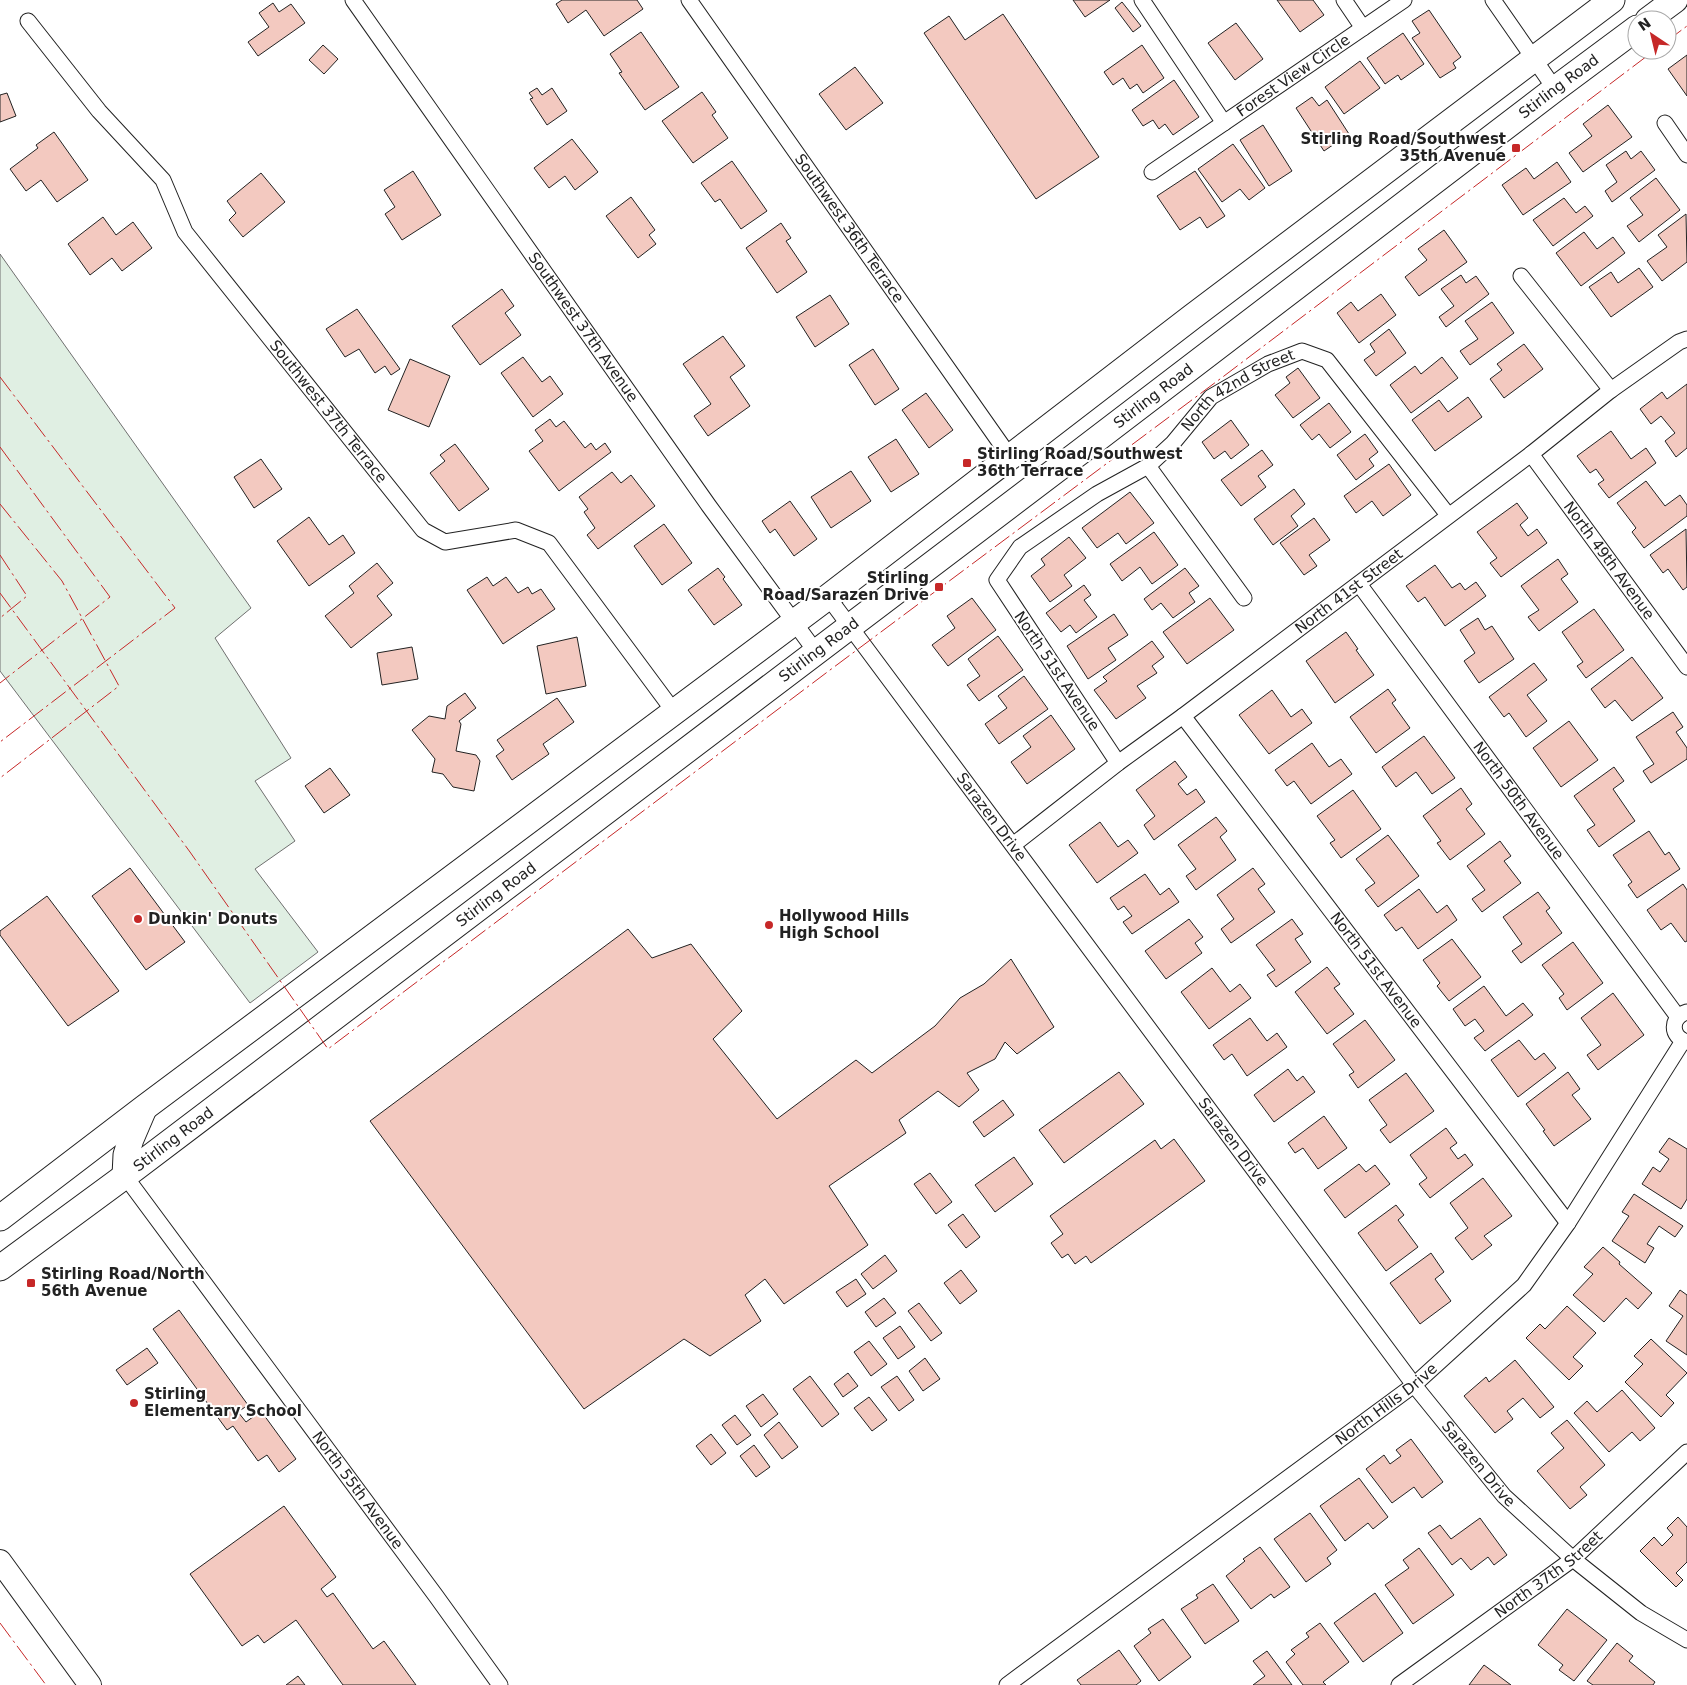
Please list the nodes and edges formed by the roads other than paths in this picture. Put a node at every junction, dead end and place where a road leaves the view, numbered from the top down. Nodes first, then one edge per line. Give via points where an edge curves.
1 (353, 0) edge
2 (689, 0) edge
3 (1142, 0) edge
4 (1344, 0) edge
5 (1404, 0) edge
6 (1493, 0) edge
7 (1612, 0) edge
8 (1675, 0) edge
9 (1662, 10) edge
10 (28, 21) dead end
11 (1363, 28) junction
12 (1627, 35) edge
13 (1534, 58) junction
14 (1555, 89) junction
15 (1224, 123) junction
16 (1665, 124) dead end
17 (1687, 155) edge
18 (1152, 172) dead end
19 (1521, 276) dead end
20 (1687, 339) edge
21 (1610, 390) junction
22 (1531, 454) junction
23 (1010, 457) junction
24 (1148, 466) junction
25 (1448, 515) junction
26 (997, 580) joint
27 (1359, 584) junction
28 (828, 597) junction
29 (1244, 598) dead end
30 (794, 622) junction
31 (850, 627) junction
32 (816, 652) junction
33 (1687, 667) edge
34 (675, 713) junction
35 (1183, 716) junction
36 (1118, 763) junction
37 (1013, 845) junction
38 (1682, 1014) edge
39 (1685, 1042) edge
40 (144, 1108) junction
41 (125, 1176) junction
42 (0, 1218) edge
43 (1568, 1223) junction
44 (0, 1268) edge
45 (1414, 1385) junction
46 (1687, 1452) edge
47 (1573, 1559) junction
48 (0, 1561) edge
49 (1687, 1640) edge
50 (90, 1685) edge
51 (500, 1685) edge
52 (1007, 1685) edge
53 (1399, 1685) edge

1 - 30 street, Southwest 37th Avenue
2 - 23 street, Southwest 36th Terrace
3 - 15 street, Forest View Circle
4 - 11 street, Forest View Circle
5 - 11 street, Forest View Circle
6 - 13 street
7 - 13 main road
8 - 9 main road
10 - 34 street, Southwest 37th Terrace via 99,111 163,180 185,232 423,530 445,542 516,530 549,543
11 - 15 street, Forest View Circle
12 - 14 main road, Stirling Road
13 - 14 street
13 - 23 main road
14 - 31 main road, Stirling Road
15 - 18 street, Forest View Circle
16 - 17 street
19 - 21 street
20 - 21 street, North 41st Street
21 - 22 street, North 41st Street
22 - 25 street, North 41st Street
22 - 33 street, North 49th Avenue
23 - 28 main road
24 - 25 street, North 42nd Street via 1173,443 1211,397 1268,364 1302,351 1327,360
24 - 26 street, North 42nd Street via 1097,494 1020,547
24 - 29 street
25 - 27 street, North 41st Street
26 - 36 street, North 51st Avenue
27 - 35 street, North 41st Street
27 - 38 street, North 50th Avenue
28 - 30 main road
28 - 31 street, Sarazen Drive
30 - 32 street, Southwest 37th Avenue
30 - 34 main road
31 - 32 main road, Stirling Road
31 - 37 street, Sarazen Drive
32 - 41 main road, Stirling Road
34 - 40 main road
35 - 36 street, North 41st Street
35 - 43 street, North 51st Avenue
36 - 37 street, North 41st Street
37 - 45 street, Sarazen Drive
38 - 39 street via 1674,1030
39 - 43 street, North Hills Drive
40 - 41 main road via 126,1155
40 - 42 main road
41 - 44 main road, Stirling Road
41 - 51 street, North 55th Avenue
43 - 45 street, North Hills Drive via 1524,1285
45 - 47 street, Sarazen Drive via 1504,1496
45 - 52 street, North Hills Drive
46 - 47 street, North 37th Street
47 - 49 street, Sarazen Drive via 1641,1613
47 - 53 street, North 37th Street
48 - 50 street

